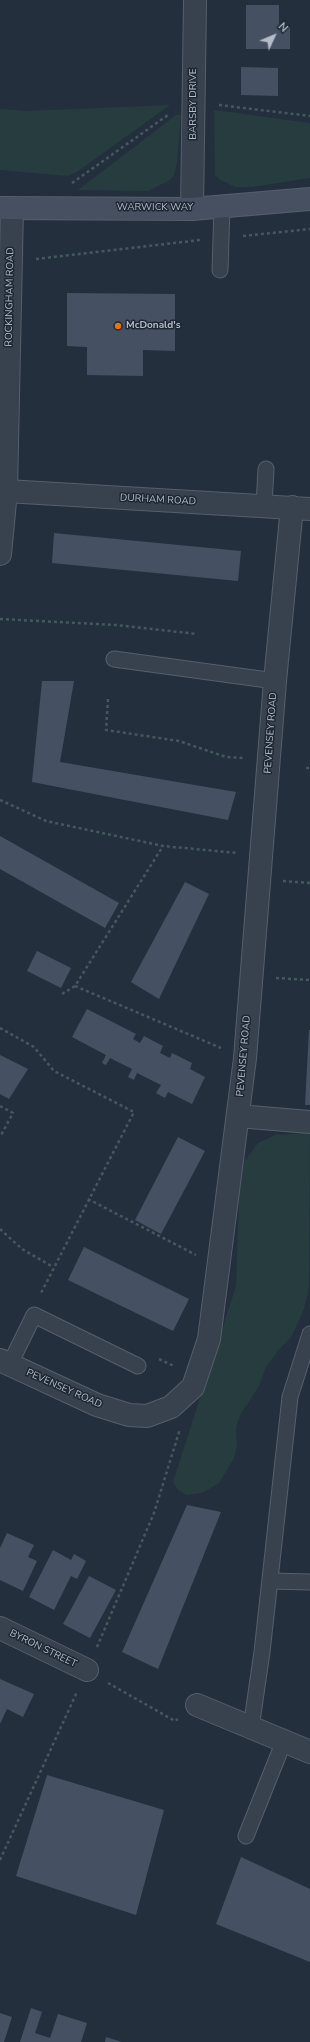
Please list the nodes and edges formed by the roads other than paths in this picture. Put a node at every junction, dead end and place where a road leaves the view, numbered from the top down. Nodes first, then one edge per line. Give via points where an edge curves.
1 (195, 0) edge
2 (310, 199) edge
3 (222, 207) junction
4 (6, 208) edge
5 (192, 209) junction
6 (220, 270) dead end
7 (266, 468) dead end
8 (6, 491) junction
9 (264, 505) junction
10 (301, 508) edge
11 (0, 554) edge
12 (114, 659) dead end
13 (274, 681) junction
14 (238, 1116) junction
15 (310, 1122) edge
16 (310, 1334) edge
17 (5, 1362) edge
18 (138, 1366) dead end
19 (270, 1581) junction
20 (310, 1582) edge
21 (2, 1632) edge
22 (87, 1670) road end
23 (197, 1705) road end
24 (251, 1728) junction
25 (284, 1742) junction
26 (310, 1752) edge
27 (246, 1836) dead end

1 - 5 street, BARSBY DRIVE
2 - 3 street, WARWICK WAY
3 - 5 street, WARWICK WAY
3 - 6 lane
4 - 5 street, WARWICK WAY
4 - 8 street, ROCKINGHAM ROAD
7 - 9 lane
8 - 9 street, DURHAM ROAD
8 - 11 street, ROCKINGHAM ROAD
9 - 10 street, DURHAM ROAD
10 - 13 street, PEVENSEY ROAD
12 - 13 lane
13 - 14 street, PEVENSEY ROAD via 245,1058
14 - 15 street
14 - 17 street, PEVENSEY ROAD via 209,1339 194,1387 171,1407 147,1416 129,1414 97,1405
16 - 19 lane via 290,1397
17 - 18 lane via 34,1315
19 - 20 lane
19 - 24 lane
21 - 22 street, BYRON STREET
23 - 24 street
24 - 25 street
25 - 26 street
25 - 27 lane

